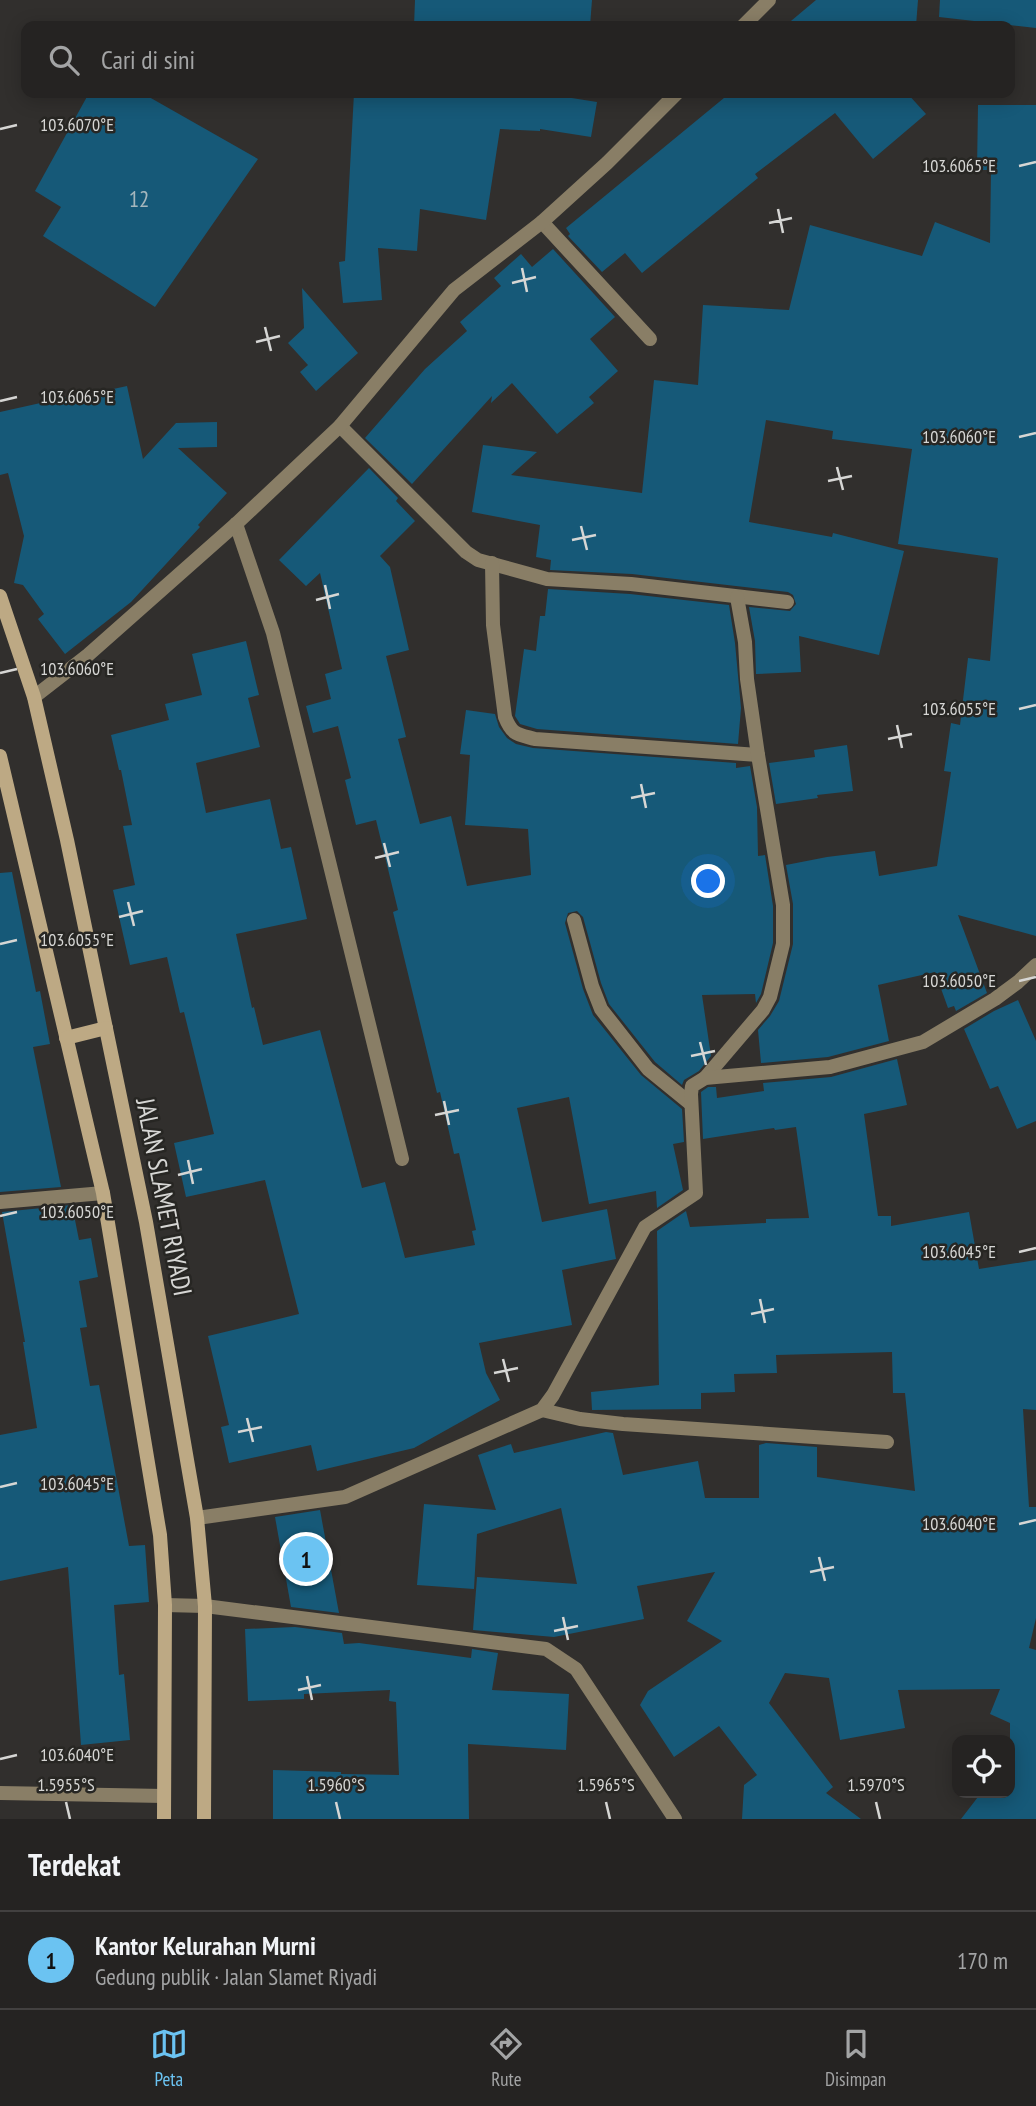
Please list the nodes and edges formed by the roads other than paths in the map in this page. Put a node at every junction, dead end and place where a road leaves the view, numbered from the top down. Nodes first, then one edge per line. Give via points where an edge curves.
1 (769, 0) edge
2 (748, 21) edge
3 (672, 98) edge
4 (542, 222) junction
5 (650, 339) dead end
6 (340, 426) junction
7 (236, 524) junction
8 (492, 563) junction
9 (0, 596) edge
10 (737, 597) junction
11 (787, 602) dead end
12 (34, 697) junction
13 (758, 755) junction
14 (0, 756) edge
15 (574, 920) dead end
16 (1036, 965) edge
17 (106, 1028) junction
18 (66, 1038) junction
19 (705, 1078) junction
20 (691, 1104) junction
21 (402, 1159) dead end
22 (103, 1193) junction
23 (0, 1202) edge
24 (542, 1409) junction
25 (887, 1443) dead end
26 (197, 1517) junction
27 (165, 1605) junction
28 (205, 1606) junction
29 (0, 1793) edge
30 (164, 1796) junction
31 (164, 1819) edge
32 (204, 1819) edge
33 (675, 1819) edge

1 - 2 street
3 - 4 street
4 - 5 street
4 - 6 street via 454,290
6 - 7 street
6 - 8 street via 466,552
7 - 12 street
7 - 21 street via 273,633
8 - 10 street via 547,579
8 - 13 street via 493,625 505,717 516,734
9 - 12 main road, JALAN SLAMET RIYADI
10 - 11 street
10 - 13 street
12 - 17 main road, JALAN SLAMET RIYADI
13 - 19 street via 783,905 783,944 763,1010
14 - 18 main road
15 - 20 street via 601,1009 648,1069
16 - 19 street via 995,999 923,1042 830,1066
17 - 18 main road
17 - 26 main road, JALAN SLAMET RIYADI via 146,1222
18 - 22 main road
19 - 20 street via 692,1086
20 - 24 street via 696,1193 645,1227
22 - 23 street
22 - 27 main road via 160,1535
24 - 25 street via 623,1424
24 - 26 street via 345,1497
26 - 28 main road, JALAN SLAMET RIYADI
27 - 28 street
27 - 30 main road
28 - 32 main road, JALAN SLAMET RIYADI
28 - 33 street via 546,1649 576,1669
29 - 30 street
30 - 31 main road

